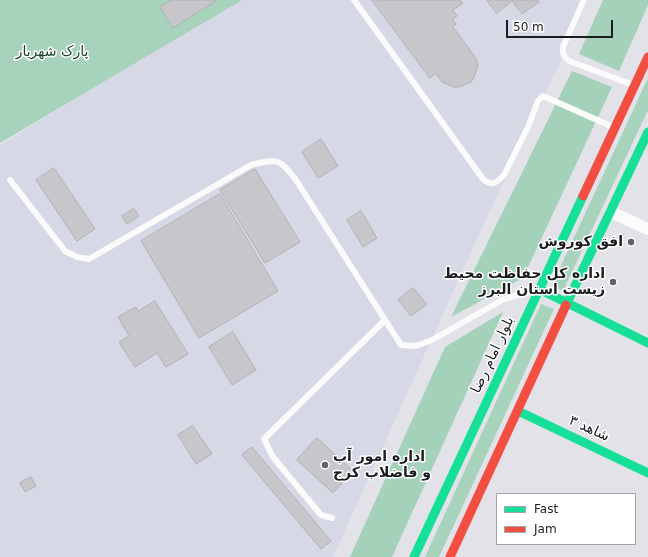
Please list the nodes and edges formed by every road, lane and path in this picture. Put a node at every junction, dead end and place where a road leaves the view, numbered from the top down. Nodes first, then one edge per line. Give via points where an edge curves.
1 (354, 0) edge
2 (584, 0) edge
3 (648, 57) edge
4 (635, 85) junction
5 (615, 127) junction
6 (648, 132) edge
7 (10, 180) dead end
8 (611, 212) junction
9 (648, 229) edge
10 (539, 289) junction
11 (567, 303) junction
12 (386, 320) junction
13 (648, 344) edge
14 (518, 411) junction
15 (648, 473) edge
16 (332, 518) dead end
17 (414, 557) edge
18 (450, 557) edge

1 - 5 lane via 488,183 493,184 504,175 538,101 543,96
2 - 4 lane via 563,47 564,57
3 - 4 main road, بلوار امام رضا
4 - 5 main road, بلوار امام رضا
5 - 10 main road, بلوار امام رضا
6 - 8 main road
7 - 12 lane via 65,251 89,259 251,165 269,160 283,163
8 - 9 street
8 - 11 main road
10 - 11 main road
10 - 12 lane via 504,299 451,330 416,346 401,345
10 - 17 main road, بلوار امام رضا
11 - 13 main road
11 - 14 main road
12 - 16 lane via 264,440 273,458 321,515
14 - 15 main road, شاهد ۳
14 - 18 main road

